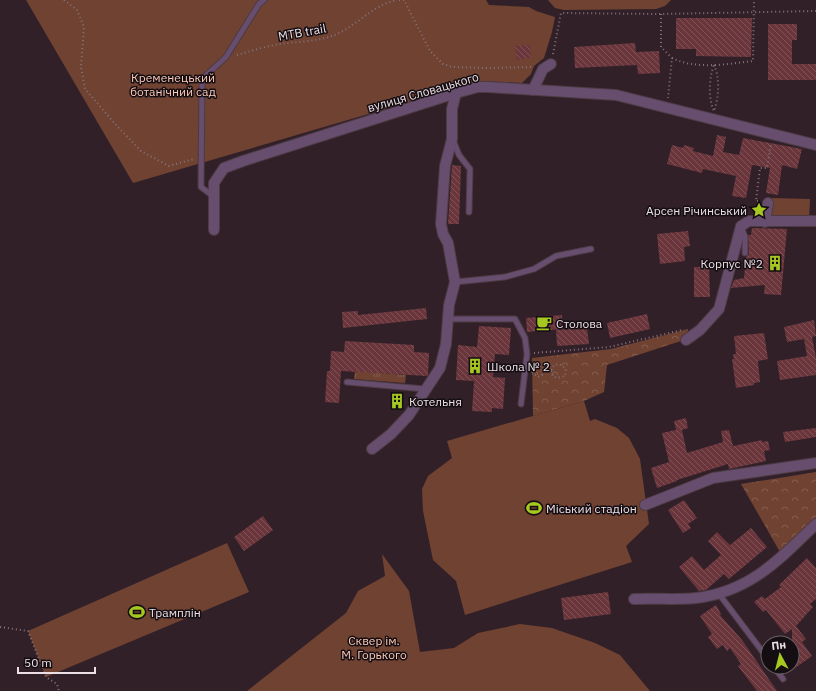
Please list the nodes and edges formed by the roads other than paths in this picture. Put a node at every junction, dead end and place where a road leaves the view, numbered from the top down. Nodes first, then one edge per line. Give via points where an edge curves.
1 (264, 0) edge
2 (551, 64) road end
3 (533, 90) junction
4 (456, 93) junction
5 (452, 139) junction
6 (816, 145) edge
7 (214, 197) junction
8 (768, 203) dead end
9 (469, 212) dead end
10 (816, 221) edge
11 (765, 222) junction
12 (741, 226) junction
13 (214, 230) dead end
14 (591, 249) dead end
15 (745, 253) dead end
16 (455, 282) junction
17 (449, 319) junction
18 (686, 340) dead end
19 (347, 382) dead end
20 (424, 389) junction
21 (521, 404) dead end
22 (372, 449) dead end
23 (816, 464) edge
24 (645, 505) dead end
25 (816, 524) edge
26 (719, 594) junction
27 (634, 598) dead end
28 (760, 648) edge
29 (781, 675) edge
30 (783, 678) dead end

1 - 7 lane via 226,58 202,79 201,187
2 - 3 street via 543,69
3 - 4 street, вулиця Словацького via 478,87
3 - 6 street, вулиця Словацького via 616,95
4 - 5 street via 452,109
4 - 7 street, вулиця Словацького via 224,168 214,183
5 - 9 lane via 459,155 470,169
5 - 16 street via 445,166 442,224
7 - 13 street, вулиця Словацького
8 - 11 street
10 - 11 street
11 - 12 street via 749,221
12 - 15 lane via 745,237
12 - 18 street via 719,309 700,330
14 - 16 lane via 556,256 534,269 505,277
16 - 17 street via 449,305
17 - 20 street via 440,368
17 - 21 lane via 515,319 525,338 527,354
19 - 20 lane
20 - 22 street via 409,415
23 - 24 street via 713,478
25 - 26 street via 770,568 745,584
26 - 27 street via 695,598
26 - 28 lane
29 - 30 lane

